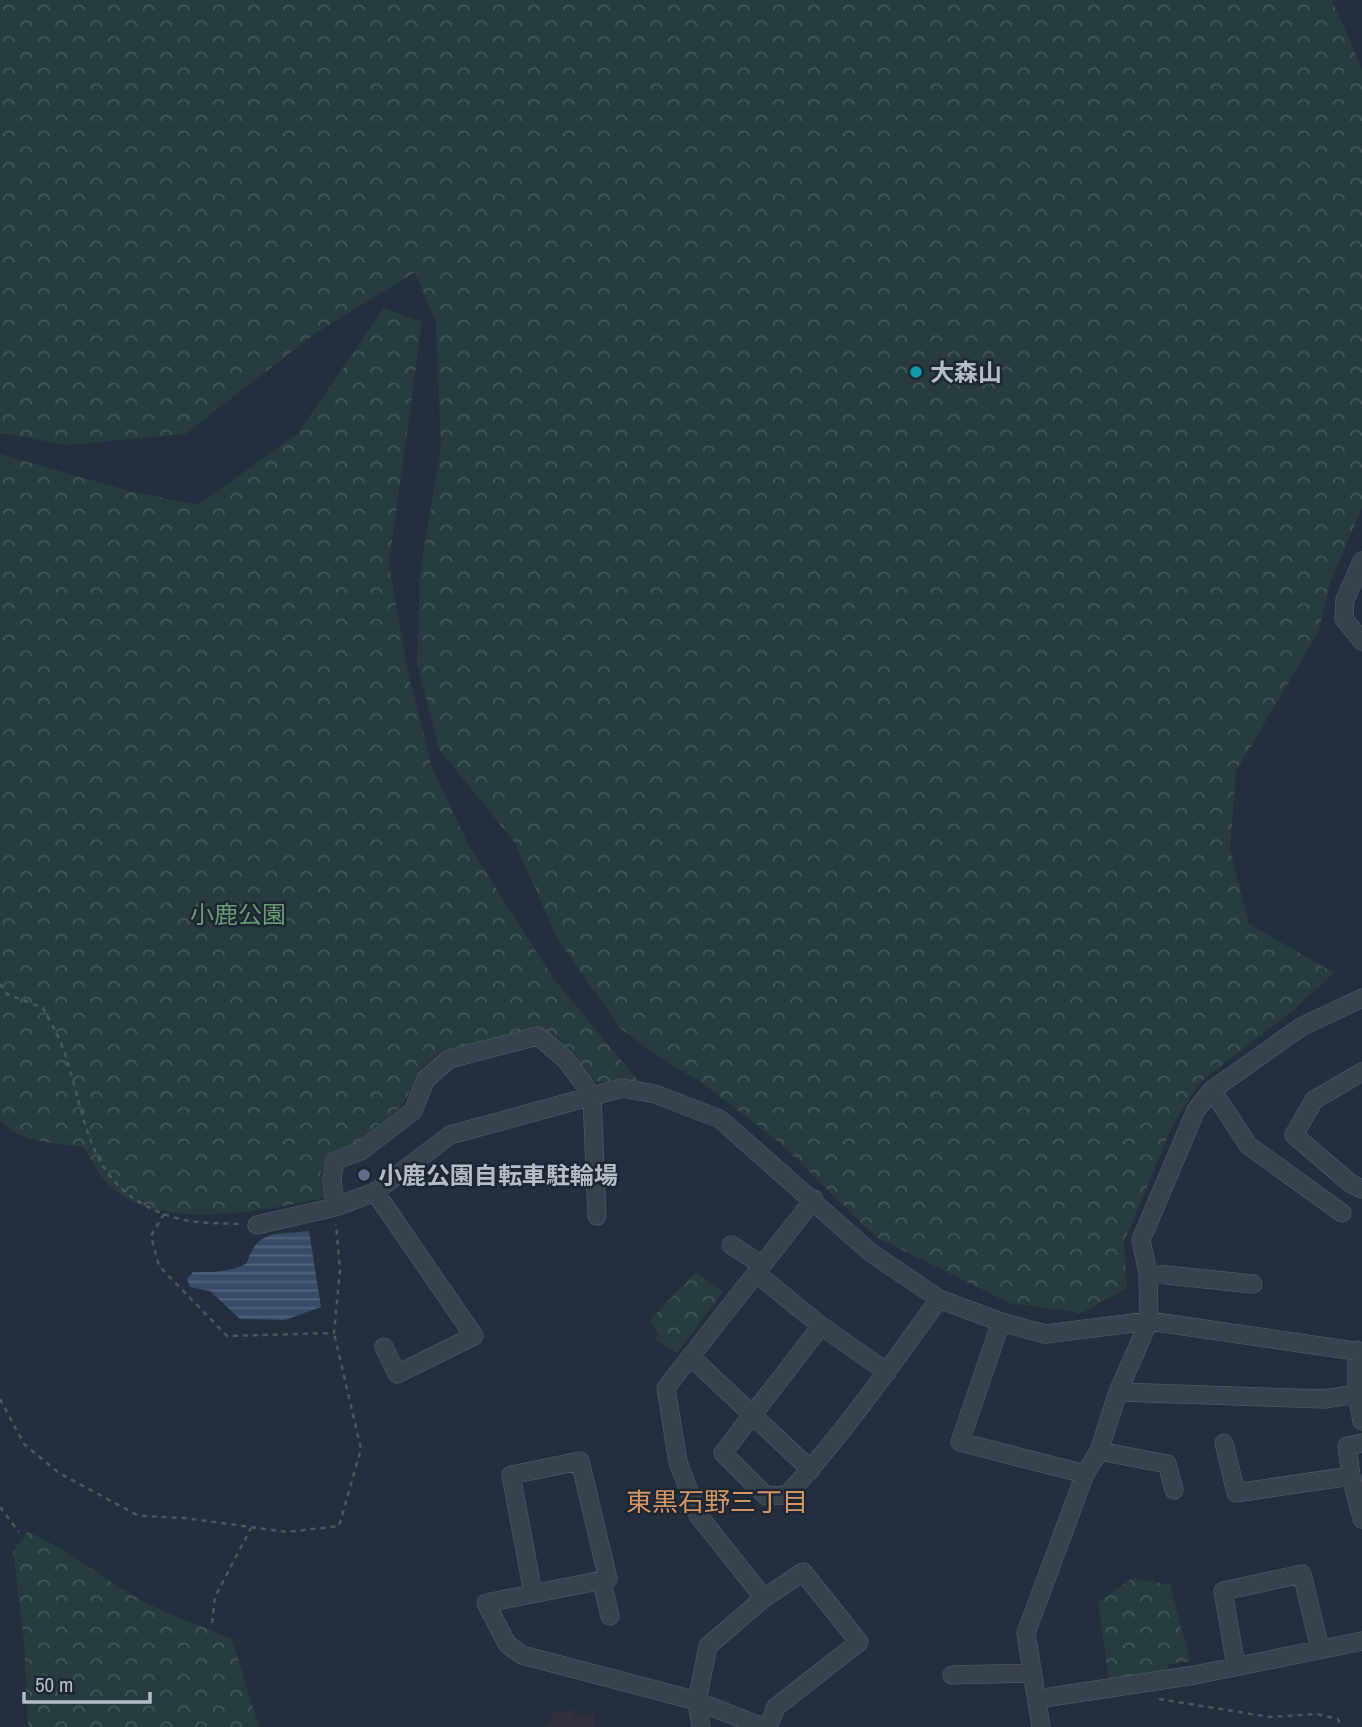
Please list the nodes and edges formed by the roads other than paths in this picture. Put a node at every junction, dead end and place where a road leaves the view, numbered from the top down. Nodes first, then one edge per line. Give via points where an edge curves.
1 (1362, 562) edge
2 (1362, 641) edge
3 (1362, 998) edge
4 (1362, 1072) edge
5 (1212, 1090) junction
6 (592, 1095) junction
7 (1362, 1189) edge
8 (375, 1192) junction
9 (814, 1199) junction
10 (335, 1207) junction
11 (1342, 1213) dead end
12 (597, 1216) dead end
13 (257, 1225) road end
14 (731, 1245) dead end
15 (758, 1268) junction
16 (1148, 1273) junction
17 (1253, 1283) dead end
18 (939, 1298) junction
19 (1149, 1321) junction
20 (1001, 1322) junction
21 (821, 1326) junction
22 (384, 1348) dead end
23 (1360, 1351) edge
24 (691, 1357) junction
25 (887, 1372) junction
26 (1118, 1392) junction
27 (1357, 1394) junction
28 (752, 1414) junction
29 (1362, 1422) edge
30 (1224, 1443) dead end
31 (1362, 1443) edge
32 (1099, 1451) junction
33 (811, 1469) junction
34 (1085, 1474) junction
35 (1350, 1476) junction
36 (1174, 1490) dead end
37 (1362, 1519) edge
38 (602, 1581) junction
39 (533, 1593) junction
40 (764, 1598) junction
41 (610, 1616) dead end
42 (1362, 1641) edge
43 (1320, 1649) junction
44 (1236, 1666) junction
45 (1031, 1673) junction
46 (953, 1675) dead end
47 (1037, 1699) junction
48 (697, 1701) junction
49 (701, 1727) edge
50 (763, 1727) edge
51 (768, 1727) edge
52 (1041, 1727) edge

1 - 2 street via 1345,600 1344,619
3 - 5 street via 1301,1027
4 - 7 street via 1314,1100 1294,1135
5 - 11 street via 1248,1145
5 - 16 street via 1196,1110 1141,1240
6 - 8 street via 450,1135
6 - 9 street via 622,1088 644,1092 720,1119
6 - 10 street via 565,1059 538,1036 449,1059 426,1079 413,1111 361,1151 335,1161
6 - 12 street
8 - 10 street
8 - 22 street via 474,1336 397,1374
9 - 15 street
9 - 18 street via 870,1252
10 - 13 street
14 - 15 street
15 - 21 street
15 - 24 street
16 - 17 street
16 - 19 street
18 - 20 street
18 - 25 street
19 - 20 street via 1045,1334
19 - 23 street
19 - 26 street
20 - 34 street via 961,1443
21 - 25 street
21 - 28 street
23 - 27 street
24 - 28 street
24 - 40 street via 666,1388 678,1462 698,1516
25 - 33 street
26 - 27 street via 1325,1399
26 - 32 street
27 - 29 street
28 - 33 street
28 - 33 street via 723,1452 766,1496 787,1495
30 - 35 street via 1236,1493
31 - 35 street via 1347,1446
32 - 34 street
32 - 36 street via 1167,1464
34 - 45 street via 1027,1633
35 - 37 street
38 - 39 street
38 - 39 street via 608,1579 580,1461 511,1475
38 - 41 street
39 - 48 street via 486,1603 507,1644 522,1655
40 - 48 street via 708,1646
40 - 51 street via 803,1572 859,1642 776,1707
42 - 43 street
43 - 44 street
43 - 44 street via 1302,1574 1223,1591
44 - 47 street
45 - 46 street
45 - 47 street
47 - 52 street
48 - 49 street
48 - 50 street

